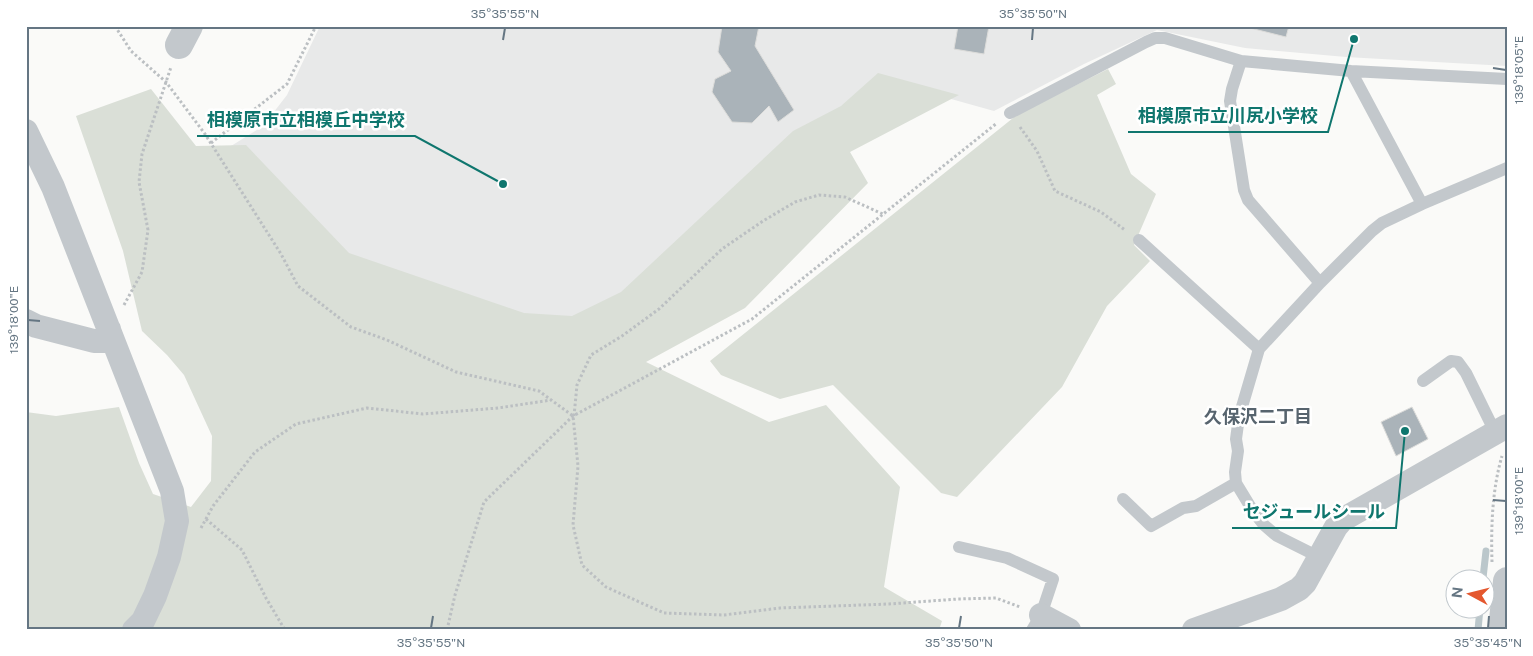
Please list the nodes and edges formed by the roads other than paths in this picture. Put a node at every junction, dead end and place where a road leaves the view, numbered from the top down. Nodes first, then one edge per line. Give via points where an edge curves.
1 (1241, 61) junction
2 (1351, 71) junction
3 (1507, 79) edge
4 (1010, 112) road end
5 (26, 131) edge
6 (1507, 168) edge
7 (1422, 204) junction
8 (1139, 240) road end
9 (1320, 283) junction
10 (26, 320) edge
11 (110, 329) junction
12 (1259, 349) junction
13 (1423, 381) dead end
14 (1502, 436) edge
15 (1236, 483) junction
16 (1123, 499) dead end
17 (960, 548) dead end
18 (1319, 557) junction
19 (1499, 573) edge
20 (1036, 622) edge
21 (134, 630) edge
22 (1069, 630) edge
23 (1194, 630) edge
24 (1502, 630) edge

1 - 2 lane
1 - 4 lane via 1165,38 1155,38
1 - 9 lane via 1230,101 1244,190 1248,200
2 - 3 lane
2 - 7 lane
5 - 11 street via 53,187
6 - 7 lane
7 - 9 lane via 1372,231
8 - 12 lane
9 - 12 lane
10 - 11 street via 36,326 94,341 104,341
11 - 21 street via 172,491 177,521 155,596 143,621
12 - 15 lane via 1239,417
13 - 14 lane via 1451,361 1458,362
14 - 18 street via 1342,520
15 - 16 lane via 1151,526
15 - 18 lane via 1264,525 1277,536
17 - 20 lane via 1007,558 1053,578
18 - 23 street via 1305,583 1291,595
19 - 24 street
20 - 22 street

